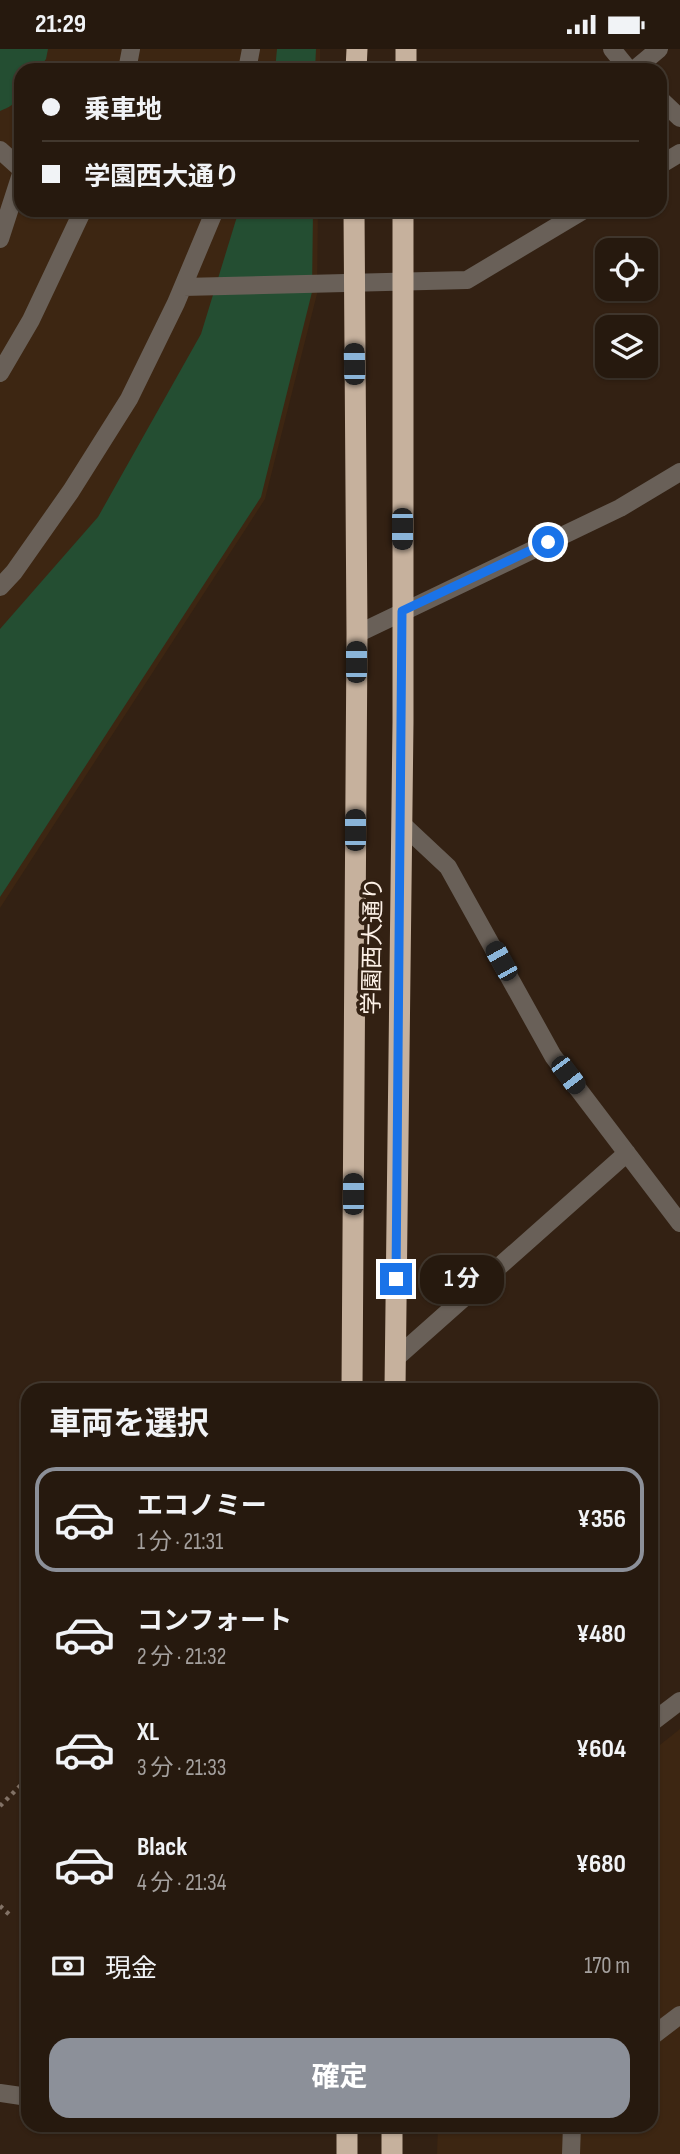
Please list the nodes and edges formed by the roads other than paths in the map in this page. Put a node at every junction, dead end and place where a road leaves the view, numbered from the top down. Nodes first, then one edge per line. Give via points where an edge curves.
1 (612, 49) edge
2 (659, 49) edge
3 (625, 63) edge
4 (640, 63) edge
5 (667, 106) edge
6 (680, 118) edge
7 (0, 151) edge
8 (14, 164) edge
9 (14, 194) edge
10 (80, 217) edge
11 (212, 217) edge
12 (354, 217) edge
13 (403, 217) edge
14 (572, 217) edge
15 (0, 239) edge
16 (401, 282) junction
17 (353, 283) junction
18 (183, 287) junction
19 (0, 373) edge
20 (680, 472) edge
21 (0, 587) edge
22 (402, 611) junction
23 (356, 634) junction
24 (401, 823) junction
25 (627, 1153) junction
26 (680, 1223) edge
27 (395, 1359) junction
28 (352, 1383) edge
29 (395, 1383) edge
30 (680, 1701) edge
31 (658, 1718) edge
32 (680, 2015) edge
33 (658, 2032) edge
34 (0, 2093) edge
35 (21, 2096) edge
36 (347, 2132) edge
37 (392, 2132) edge
38 (572, 2132) edge
39 (347, 2154) edge
40 (392, 2154) edge
41 (571, 2154) edge

1 - 3 street
2 - 4 street
5 - 6 street
7 - 8 street
9 - 15 street
10 - 19 street via 32,320
11 - 18 street
12 - 17 highway, 学園西大通り
13 - 16 highway, 学園西大通り
14 - 16 street via 467,280
16 - 17 street
16 - 22 highway, 学園西大通り
17 - 18 street
17 - 23 highway, 学園西大通り
18 - 21 street via 129,399 71,491
20 - 22 street via 620,508
22 - 23 street
22 - 24 highway, 学園西大通り
23 - 28 highway, 学園西大通り
24 - 25 street via 448,867 553,1056
24 - 27 highway, 学園西大通り
25 - 26 street
25 - 27 street
27 - 29 highway, 学園西大通り
30 - 31 street
32 - 33 street
34 - 35 street
36 - 39 highway
37 - 40 highway
38 - 41 street

